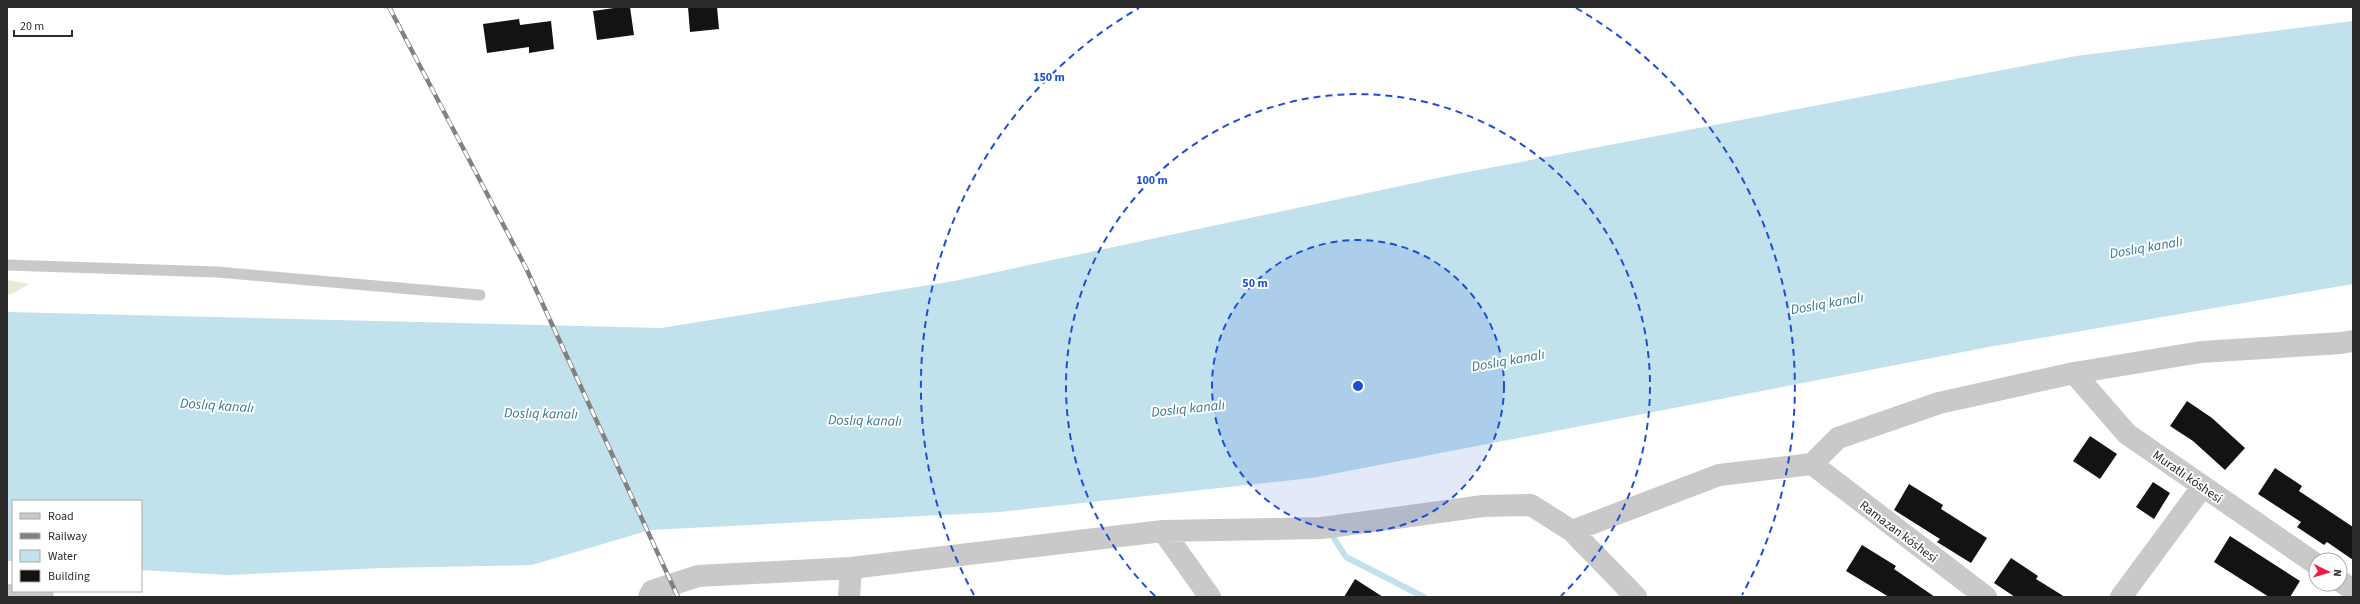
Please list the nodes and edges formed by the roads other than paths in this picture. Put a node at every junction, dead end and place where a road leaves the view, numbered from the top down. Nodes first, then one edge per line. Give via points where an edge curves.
1 (7, 265) edge
2 (480, 295) dead end
3 (2353, 341) edge
4 (2074, 373) junction
5 (1812, 464) junction
6 (2202, 486) junction
7 (1163, 531) junction
8 (1572, 531) junction
9 (2308, 559) edge
10 (851, 568) junction
11 (7, 595) edge
12 (43, 597) edge
13 (649, 597) edge
14 (849, 597) edge
15 (1210, 597) edge
16 (1636, 597) edge
17 (1986, 597) edge
18 (2121, 597) edge

1 - 2 lane via 217,272
3 - 4 street via 2201,352
4 - 5 street via 1939,403 1838,438
4 - 6 street, Muratlı kóshesi via 2127,434
5 - 8 street via 1719,475
5 - 17 street, Ramazan kóshesi
6 - 9 street, Muratlı kóshesi
6 - 18 street
7 - 8 street via 1322,528 1483,506 1531,505
7 - 10 street
7 - 15 street
8 - 16 street
10 - 13 street via 698,576 652,591
10 - 14 street
11 - 12 street

